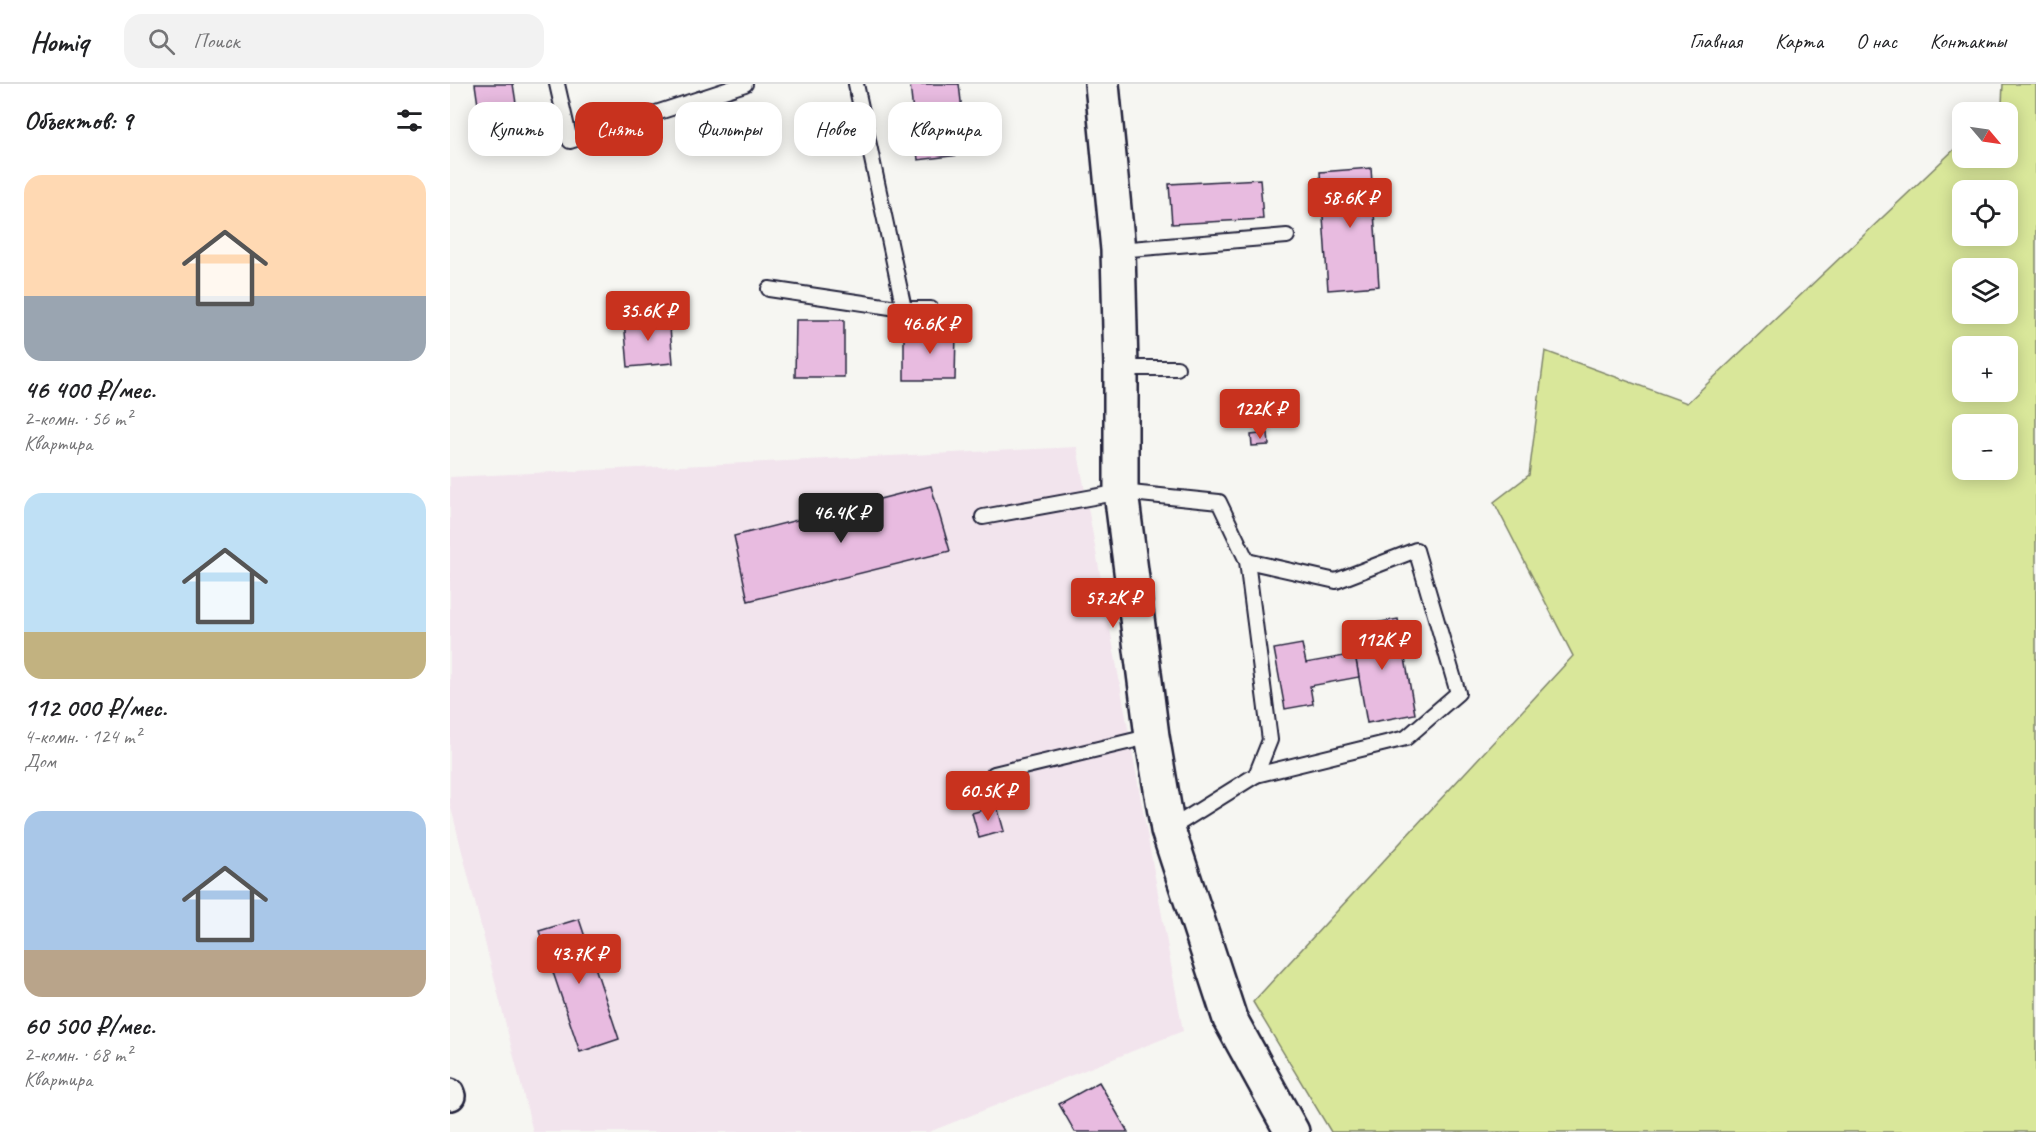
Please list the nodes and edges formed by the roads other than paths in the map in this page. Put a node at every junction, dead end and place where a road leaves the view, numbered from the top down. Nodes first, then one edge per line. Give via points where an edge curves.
1 (557, 84) edge
2 (745, 84) edge
3 (856, 84) edge
4 (1102, 84) edge
5 (727, 87) edge
6 (1287, 236) dead end
7 (1118, 250) junction
8 (769, 289) dead end
9 (904, 309) junction
10 (931, 309) dead end
11 (1121, 368) junction
12 (1177, 369) dead end
13 (1122, 492) junction
14 (983, 518) dead end
15 (1247, 561) junction
16 (1152, 736) junction
17 (994, 774) dead end
18 (1256, 776) junction
19 (1168, 830) junction
20 (1292, 1132) edge

1 - 5 lane via 570,141
2 - 5 lane
3 - 9 lane
4 - 7 street
6 - 7 lane
7 - 11 street
8 - 9 lane
9 - 10 lane
11 - 12 lane
11 - 13 street
13 - 14 lane
13 - 15 lane via 1219,502
13 - 16 street
15 - 18 lane via 1270,740
15 - 18 lane via 1336,581 1416,550 1458,693 1406,738
16 - 17 lane
16 - 19 street
18 - 19 lane
19 - 20 street via 1230,1019

